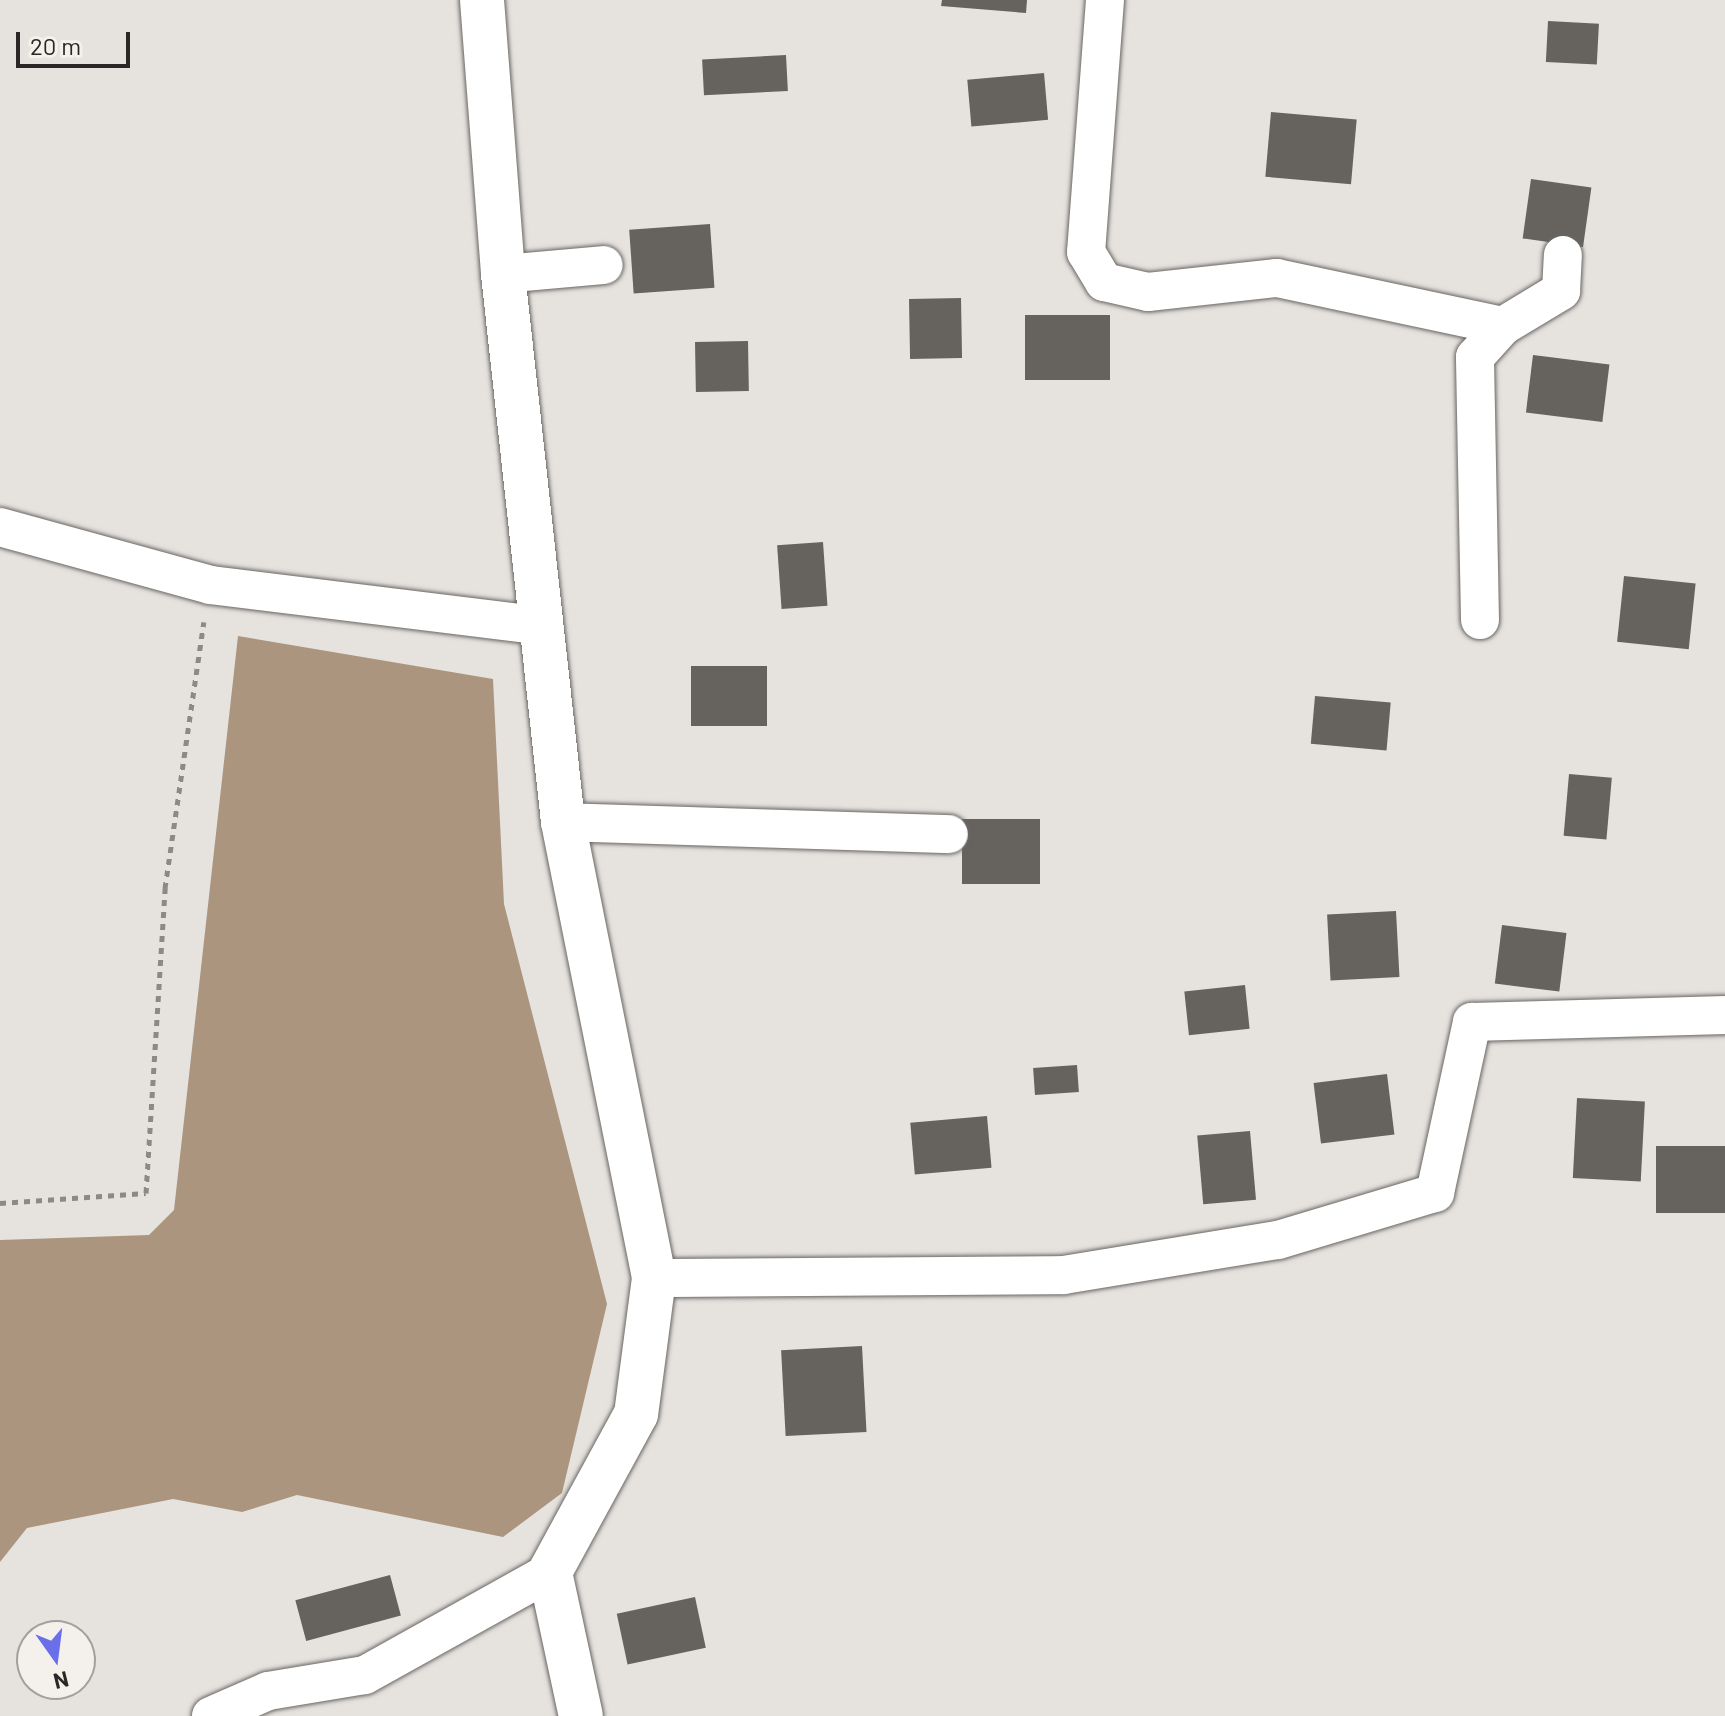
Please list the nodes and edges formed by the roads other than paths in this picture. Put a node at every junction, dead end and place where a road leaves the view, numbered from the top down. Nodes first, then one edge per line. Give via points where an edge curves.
1 (482, 0) edge
2 (1105, 0) edge
3 (1563, 255) dead end
4 (604, 265) dead end
5 (503, 274) junction
6 (1503, 326) junction
7 (0, 527) edge
8 (1480, 620) dead end
9 (542, 626) junction
10 (563, 822) junction
11 (949, 834) dead end
12 (1725, 1015) edge
13 (654, 1278) junction
14 (550, 1572) junction
15 (211, 1716) edge
16 (581, 1716) edge

1 - 5 street
2 - 6 street via 1086,252 1104,282 1148,292 1277,278
3 - 6 street via 1561,291
4 - 5 street
5 - 9 street
6 - 8 street via 1475,357
7 - 9 street via 210,585
9 - 10 street
10 - 11 street
10 - 13 street
12 - 13 street via 1472,1022 1435,1193 1278,1240 1064,1275
13 - 14 street via 636,1414
14 - 15 street via 365,1675 268,1691
14 - 16 street

